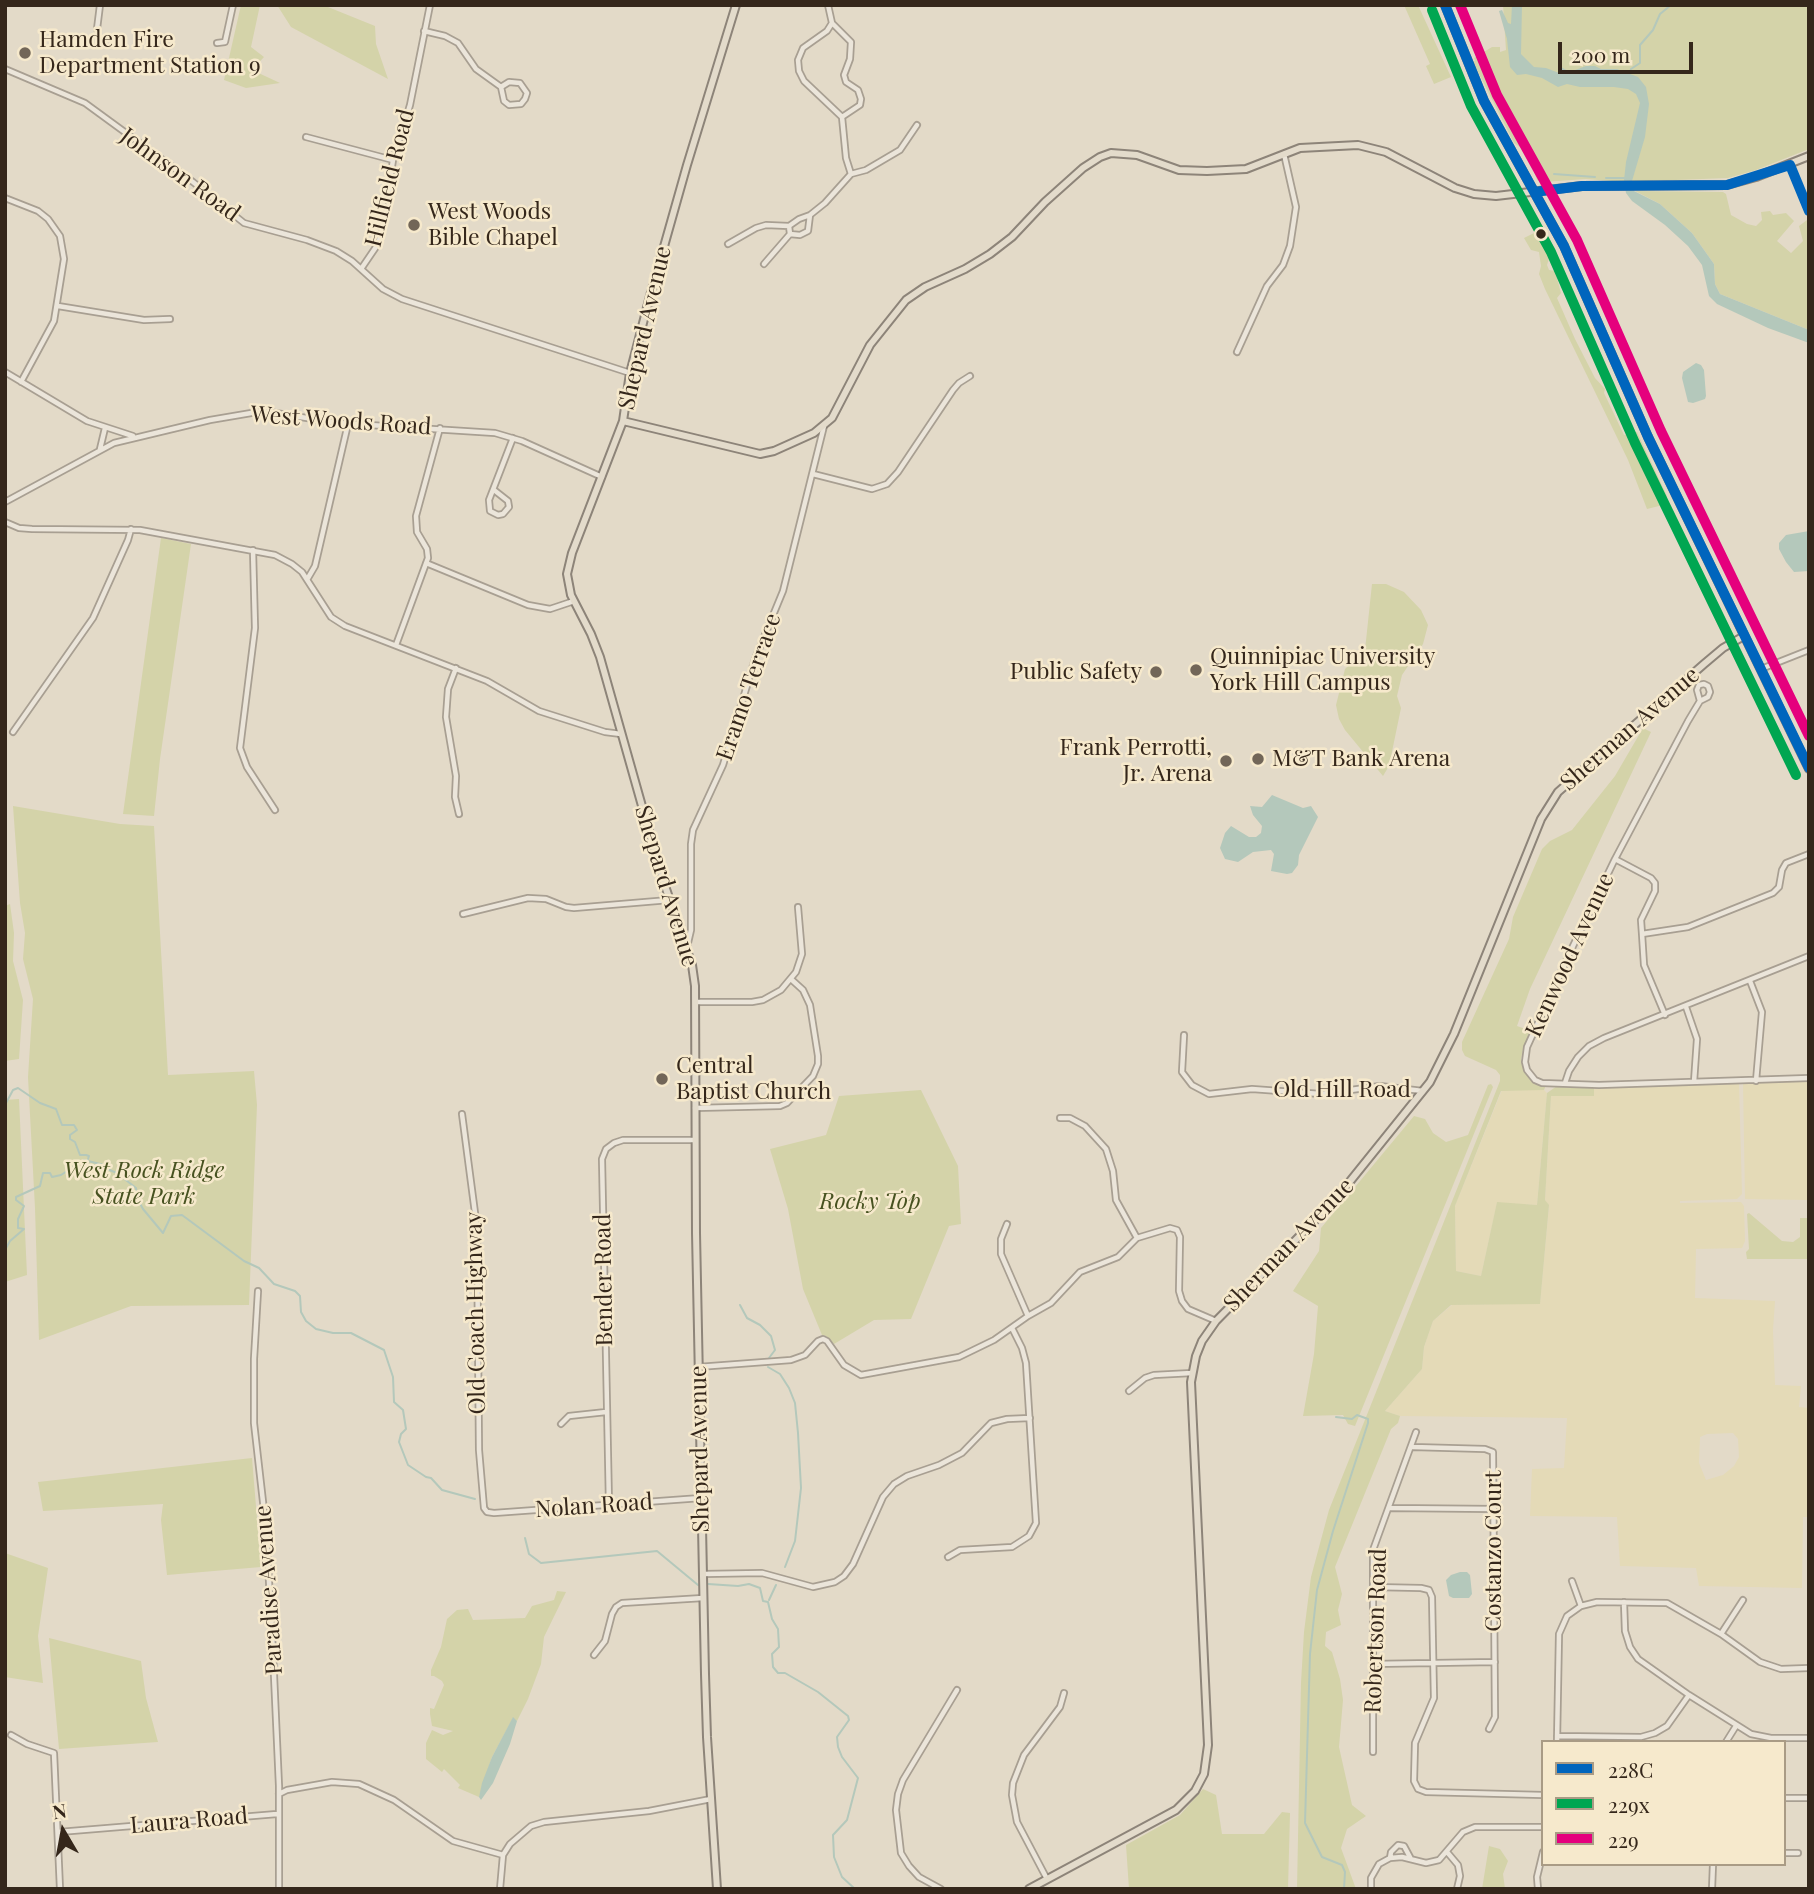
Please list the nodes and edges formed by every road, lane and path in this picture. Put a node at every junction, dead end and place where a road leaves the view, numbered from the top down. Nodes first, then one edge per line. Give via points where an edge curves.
1 (100, 5) edge
2 (233, 5) edge
3 (430, 5) edge
4 (736, 5) edge
5 (828, 5) edge
6 (1445, 5) edge
7 (832, 23) junction
8 (97, 29) dead end
9 (424, 30) junction
10 (217, 43) dead end
11 (5, 69) edge
12 (501, 86) junction
13 (842, 117) junction
14 (917, 125) dead end
15 (306, 137) dead end
16 (1284, 153) junction
17 (1809, 156) edge
18 (393, 160) junction
19 (1790, 165) junction
20 (850, 174) junction
21 (1534, 192) junction
22 (5, 198) edge
23 (1809, 212) edge
24 (810, 215) junction
25 (789, 226) junction
26 (790, 234) junction
27 (728, 244) dead end
28 (764, 264) dead end
29 (361, 269) junction
30 (58, 306) junction
31 (170, 319) dead end
32 (1237, 352) dead end
33 (5, 372) edge
34 (630, 373) junction
35 (970, 376) dead end
36 (21, 382) junction
37 (623, 421) junction
38 (348, 423) junction
39 (824, 426) junction
40 (105, 428) junction
41 (440, 428) junction
42 (134, 437) junction
43 (513, 438) junction
44 (100, 450) junction
45 (813, 474) junction
46 (602, 477) junction
47 (494, 490) junction
48 (5, 502) edge
49 (5, 522) edge
50 (131, 529) junction
51 (253, 550) junction
52 (426, 563) junction
53 (308, 578) junction
54 (574, 601) junction
55 (1744, 636) junction
56 (396, 645) junction
57 (1809, 650) edge
58 (456, 668) junction
59 (1760, 669) junction
60 (1700, 701) dead end
61 (13, 732) dead end
62 (621, 734) junction
63 (1809, 769) edge
64 (275, 810) dead end
65 (459, 814) dead end
66 (1809, 854) edge
67 (1615, 859) junction
68 (669, 900) junction
69 (798, 907) dead end
70 (463, 914) dead end
71 (1642, 934) junction
72 (687, 948) junction
73 (1809, 956) edge
74 (792, 980) junction
75 (1750, 981) junction
76 (696, 1002) junction
77 (1686, 1007) junction
78 (1665, 1015) junction
79 (1184, 1035) dead end
80 (1809, 1078) edge
81 (1756, 1081) junction
82 (1694, 1082) junction
83 (1565, 1083) junction
84 (1424, 1091) junction
85 (695, 1108) junction
86 (462, 1114) dead end
87 (1060, 1118) dead end
88 (695, 1140) junction
89 (1007, 1224) dead end
90 (1137, 1238) junction
91 (258, 1291) dead end
92 (1028, 1316) junction
93 (1216, 1321) junction
94 (1012, 1328) junction
95 (698, 1367) junction
96 (1192, 1373) junction
97 (1129, 1391) dead end
98 (606, 1412) junction
99 (1030, 1418) junction
100 (561, 1424) dead end
101 (1416, 1432) dead end
102 (1413, 1447) junction
103 (701, 1498) junction
104 (609, 1504) junction
105 (1390, 1508) junction
106 (1494, 1509) junction
107 (487, 1512) joint
108 (948, 1558) dead end
109 (703, 1574) junction
110 (1572, 1581) dead end
111 (1373, 1587) junction
112 (703, 1598) junction
113 (1743, 1600) dead end
114 (1624, 1602) junction
115 (1581, 1606) junction
116 (1721, 1634) junction
117 (594, 1655) dead end
118 (1495, 1662) junction
119 (1434, 1663) junction
120 (1372, 1664) junction
121 (1809, 1668) edge
122 (957, 1690) dead end
123 (1064, 1693) dead end
124 (1689, 1695) junction
125 (1736, 1726) junction
126 (1489, 1729) dead end
127 (12, 1735) dead end
128 (1809, 1738) edge
129 (1557, 1739) edge
130 (1727, 1740) edge
131 (1373, 1752) dead end
132 (279, 1794) junction
133 (1541, 1795) edge
134 (1786, 1798) edge
135 (1809, 1798) edge
136 (711, 1799) junction
137 (277, 1814) junction
138 (1541, 1827) edge
139 (59, 1832) junction
140 (1447, 1852) junction
141 (1786, 1853) edge
142 (1798, 1853) dead end
143 (503, 1855) junction
144 (1390, 1858) junction
145 (1411, 1859) junction
146 (1541, 1860) edge
147 (1713, 1866) edge
148 (1047, 1879) junction
149 (61, 1889) edge
150 (279, 1889) edge
151 (500, 1889) edge
152 (717, 1889) edge
153 (941, 1889) edge
154 (1029, 1889) edge
155 (1371, 1889) edge
156 (1457, 1889) edge
157 (1538, 1889) edge
158 (1712, 1889) edge

1 - 8 street
2 - 10 street via 225,43
3 - 9 street, Hillfield Road
4 - 34 main road, Shepard Avenue
5 - 7 street
6 - 21 highway via 1484,101
7 - 13 street via 851,42 844,75 861,99 860,105
7 - 13 street via 803,48 799,71
9 - 12 street via 458,43 476,69
9 - 18 street, Hillfield Road via 410,105
11 - 29 street, Johnson Road via 85,103 240,220 327,247
12 - 12 street via 509,105 525,99 527,93 520,83
13 - 20 street
14 - 20 street via 900,150
15 - 18 street
16 - 21 main road via 1306,147 1370,147 1464,191 1496,196
16 - 32 street via 1296,211 1290,246
16 - 39 main road via 1252,167 1223,171 1179,170 1121,153 1091,162 1000,246 973,265 925,287 899,307 870,345 840,405
17 - 19 main road
18 - 29 street, Hillfield Road via 382,230
19 - 21 main road via 1727,185 1571,187
19 - 23 street
20 - 24 street
21 - 55 highway via 1564,246 1648,437
22 - 30 street via 38,211 60,236 64,259
24 - 25 street
24 - 26 street via 808,231
25 - 26 street
25 - 27 street via 755,228
26 - 28 street
29 - 34 street, Hillfield Road via 402,299
30 - 31 street via 144,320
30 - 36 street via 49,334
33 - 36 street
34 - 37 main road, Shepard Avenue
35 - 45 street via 953,390 887,484 867,488
36 - 40 street
37 - 39 main road via 760,454
37 - 46 main road, Shepard Avenue
38 - 41 street, West Woods Road
38 - 42 street, West Woods Road via 263,411
38 - 53 street via 315,566
39 - 45 street, Eramo Terrace
40 - 42 street
40 - 44 street
41 - 43 street, West Woods Road
41 - 52 street via 416,516 417,532 428,553
42 - 44 street, West Woods Road
43 - 46 street, West Woods Road
43 - 47 street
44 - 48 street, West Woods Road
45 - 72 street, Eramo Terrace via 783,591 755,659 723,765 693,830
46 - 54 main road, Shepard Avenue via 568,567
47 - 47 street via 489,506 494,514 503,514 508,501
49 - 50 street via 33,529
50 - 51 street
50 - 61 street via 93,618
51 - 53 street via 285,560
51 - 64 street via 255,628 240,748
52 - 54 street via 528,605 550,608
52 - 56 street
53 - 56 street via 335,621
54 - 62 main road, Shepard Avenue via 595,643
55 - 59 highway
55 - 84 main road, Sherman Avenue via 1723,648 1568,781 1546,809 1449,1047
56 - 58 street
57 - 59 street
58 - 62 street via 539,711
58 - 65 street via 448,689 446,717
59 - 63 highway
60 - 67 street, Kenwood Avenue
62 - 68 main road, Shepard Avenue
66 - 71 street via 1786,863 1773,893 1688,928
67 - 71 street via 1655,883 1641,920
67 - 83 street, Kenwood Avenue via 1527,1047 1525,1062 1535,1080
68 - 70 street via 574,908 528,898
68 - 72 main road, Shepard Avenue
69 - 74 street via 802,954
71 - 78 street via 1644,965
72 - 76 main road, Shepard Avenue
73 - 75 street
74 - 76 street via 763,1000
74 - 85 street via 810,1005 818,1056 813,1076 780,1106
75 - 77 street
75 - 81 street via 1762,1013
76 - 85 main road, Shepard Avenue
77 - 78 street
77 - 82 street via 1697,1039
78 - 83 street via 1589,1046 1577,1058
79 - 84 street, Old Hill Road via 1182,1072 1192,1085 1209,1094 1252,1089 1321,1094 1380,1086
80 - 81 street, Kenwood Avenue
81 - 82 street, Kenwood Avenue
82 - 83 street, Kenwood Avenue
84 - 93 main road, Sherman Avenue via 1323,1214
85 - 88 main road, Shepard Avenue
86 - 107 street, Old Coach Highway via 477,1228 479,1450 482,1501
87 - 90 street via 1085,1126 1106,1149 1116,1200
88 - 95 main road, Shepard Avenue
88 - 98 street, Bender Road via 623,1140 606,1149 602,1159
89 - 92 street via 1001,1254
90 - 92 street via 1118,1257 1080,1272 1051,1303
90 - 93 street via 1177,1230 1181,1299 1188,1308
91 - 132 street, Paradise Avenue via 254,1423 268,1563
92 - 94 street
93 - 96 main road, Sherman Avenue via 1199,1349
94 - 95 street via 959,1357 865,1376 844,1365 823,1339 805,1355 791,1360
94 - 99 street via 1025,1356
95 - 103 main road, Shepard Avenue
96 - 97 street via 1154,1375
96 - 148 main road, Sherman Avenue via 1208,1745 1204,1774 1176,1810
98 - 100 street via 569,1416
98 - 104 street, Bender Road
99 - 108 street via 1037,1511 1033,1531 1012,1547 960,1550
99 - 109 street via 991,1423 962,1453 894,1485 883,1497 853,1564 835,1582 813,1587 762,1573
101 - 102 street, Robertson Road
102 - 105 street, Robertson Road
102 - 106 street, Costanzo Court via 1493,1452
103 - 104 street, Nolan Road
103 - 109 main road, Shepard Avenue
104 - 107 street, Nolan Road
105 - 106 street
105 - 111 street, Robertson Road via 1373,1550
106 - 118 street, Costanzo Court
109 - 112 main road, Shepard Avenue
110 - 115 street
111 - 119 street via 1429,1590
111 - 120 street, Robertson Road
112 - 117 street via 622,1603 615,1607 605,1640
112 - 136 main road, Shepard Avenue
113 - 116 street
114 - 115 street
114 - 116 street via 1667,1603
114 - 124 street via 1625,1631 1638,1659
115 - 129 street via 1567,1616 1559,1634
116 - 121 street via 1760,1662 1782,1669
118 - 119 street
118 - 126 street, Costanzo Court via 1495,1717
119 - 120 street
119 - 133 street via 1434,1698 1415,1743 1418,1789
120 - 131 street, Robertson Road
122 - 153 street via 904,1780 896,1810 901,1853 919,1877
123 - 148 street via 1060,1707 1024,1755 1013,1783 1017,1822
124 - 125 street
124 - 129 street via 1667,1726 1655,1733
125 - 128 street via 1771,1738
125 - 130 street
127 - 139 street via 54,1752
132 - 137 street, Paradise Avenue
132 - 143 street, Laura Road via 332,1782 359,1784 382,1793 453,1841
134 - 135 street
136 - 143 street via 544,1822 519,1835
136 - 152 main road, Shepard Avenue
137 - 139 street, Laura Road
137 - 150 street, Paradise Avenue
138 - 140 street via 1475,1827 1463,1832
139 - 149 street
140 - 145 street via 1426,1863
140 - 156 street via 1458,1865
141 - 142 street
143 - 151 street
144 - 145 street
144 - 145 street via 1398,1845 1404,1846
144 - 155 street via 1379,1864
146 - 157 street
147 - 158 street
148 - 154 main road, Sherman Avenue

